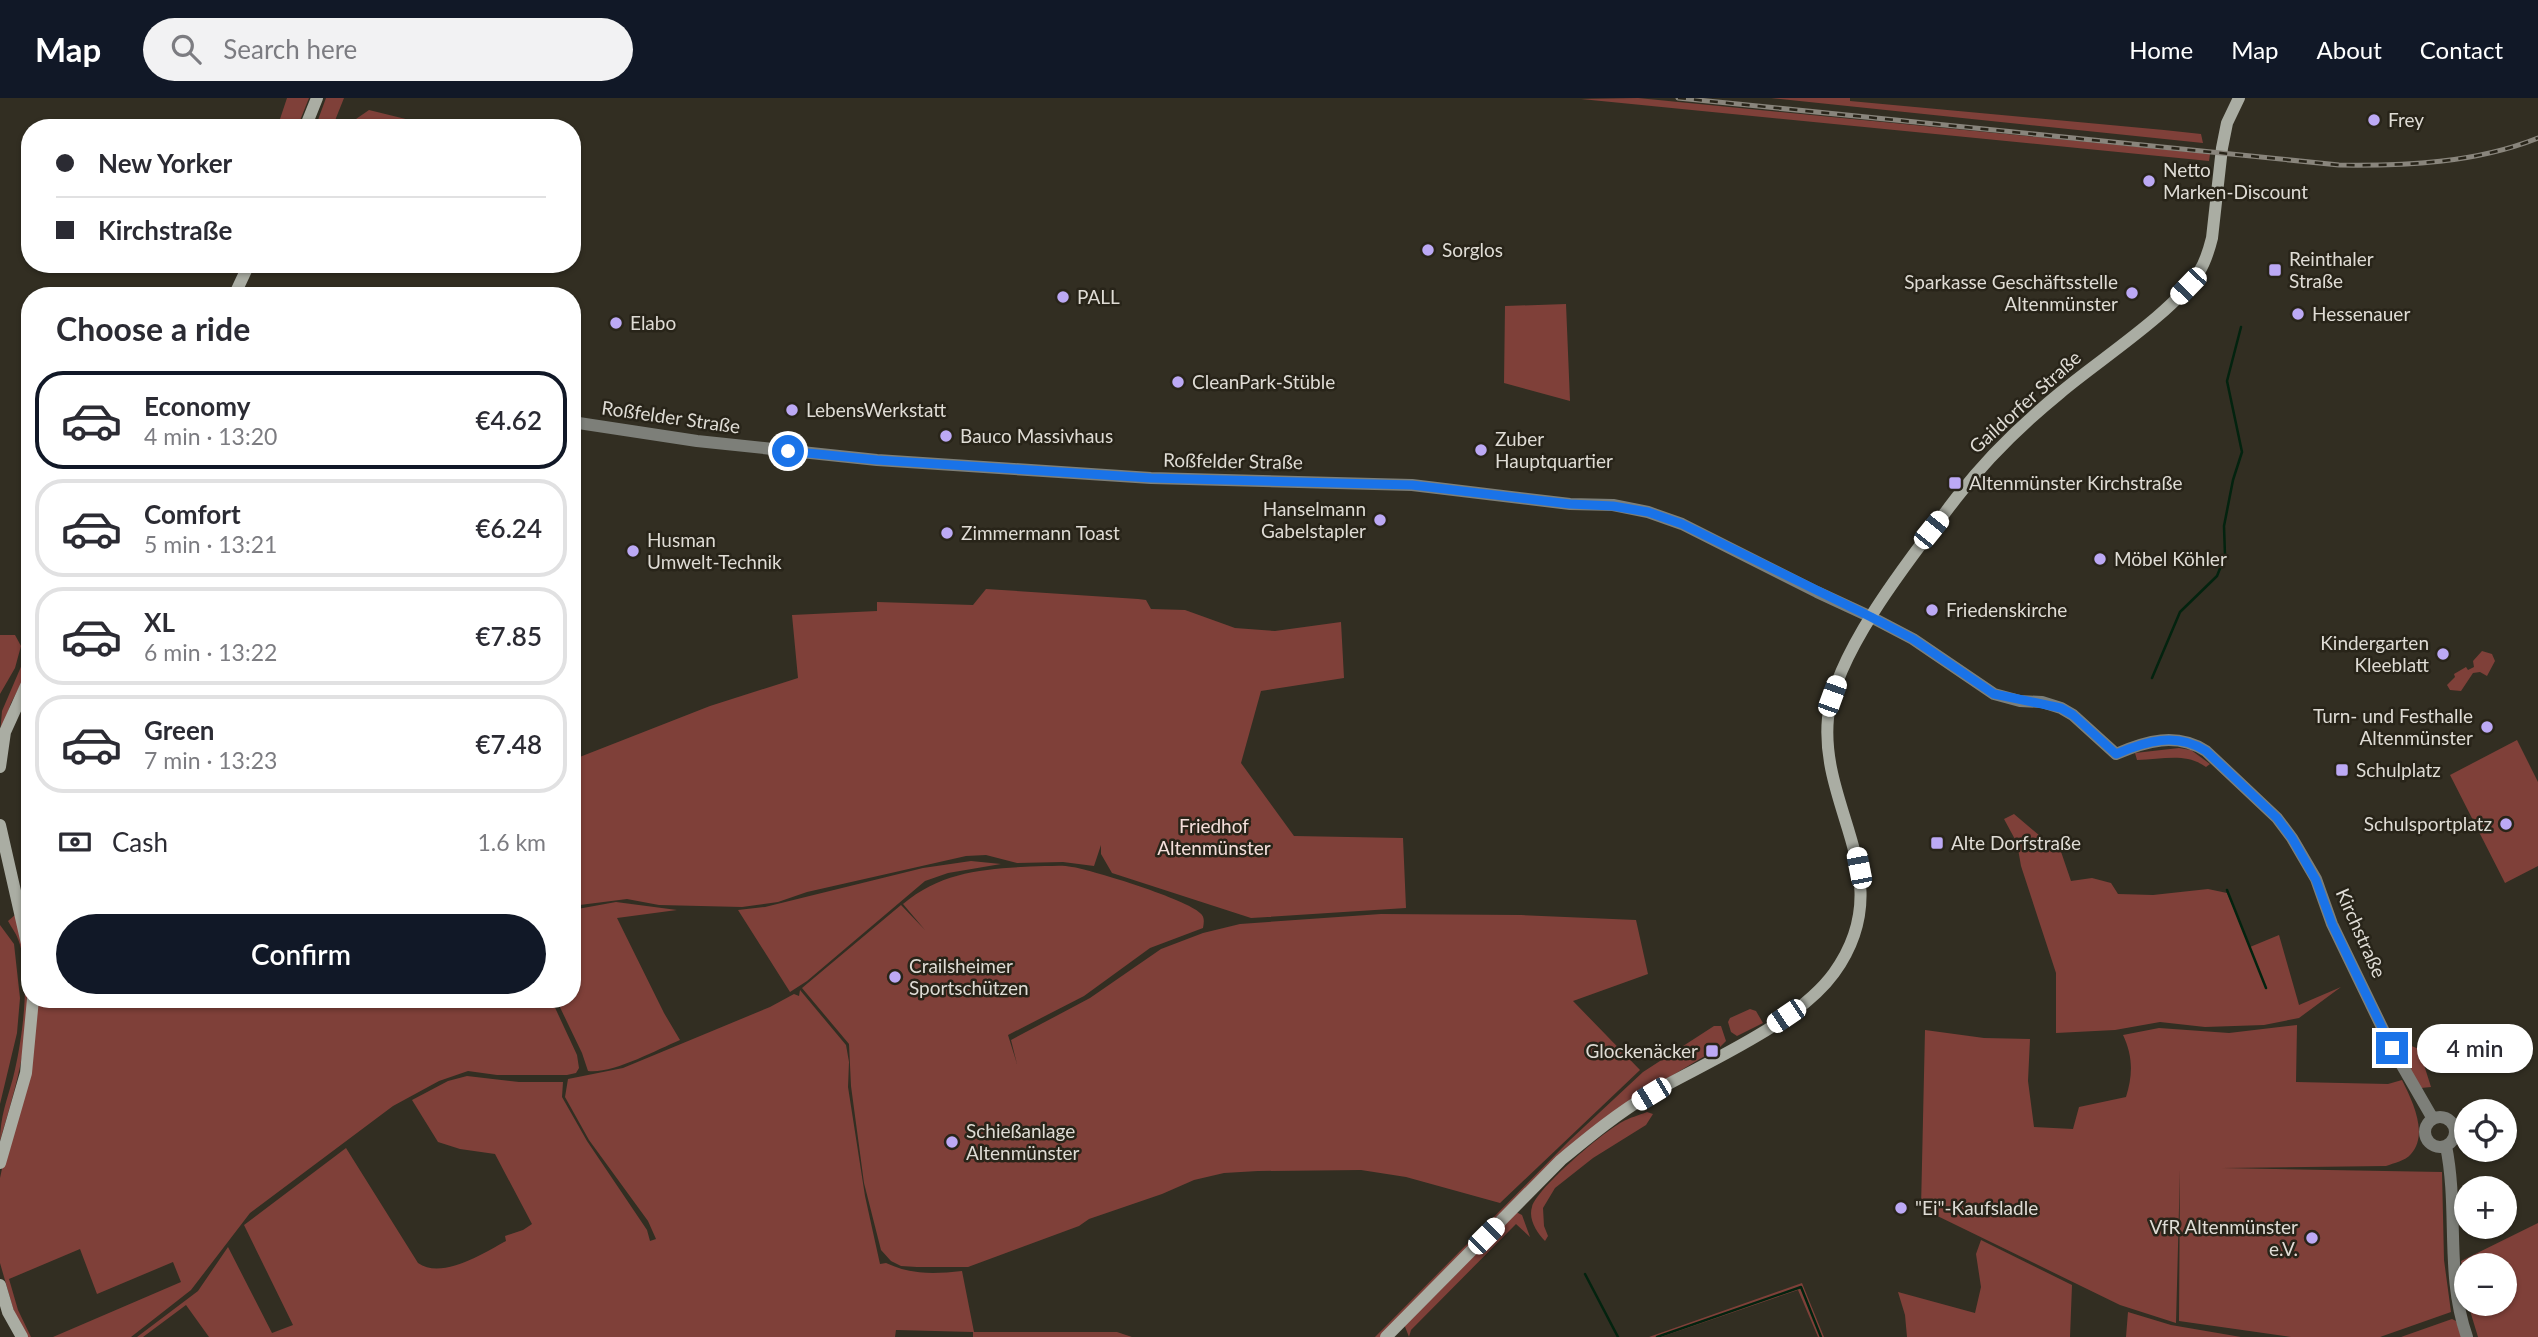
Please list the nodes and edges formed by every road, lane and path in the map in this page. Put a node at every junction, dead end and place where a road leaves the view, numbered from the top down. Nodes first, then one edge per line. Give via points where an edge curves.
1 (317, 98) edge
2 (2239, 98) edge
3 (309, 119) edge
4 (581, 423) edge
5 (1871, 617) junction
6 (21, 697) edge
7 (0, 767) edge
8 (0, 825) edge
9 (21, 917) edge
10 (32, 1008) edge
11 (2433, 1119) junction
12 (2446, 1146) junction
13 (0, 1163) edge
14 (0, 1285) edge
15 (22, 1337) edge
16 (1386, 1337) edge
17 (2467, 1337) edge

1 - 3 main road
2 - 5 main road, Gaildorfer Straße via 2227,123 2212,238 2199,273 1989,458 1931,530
4 - 5 street, Roßfelder Straße via 877,460 1151,478 1412,485 1628,508 1682,524
5 - 11 street, Kirchstraße via 1913,639 1994,694 2061,708 2116,754 2143,743 2172,739 2193,742 2206,751 2292,838 2316,880 2332,924 2392,1048
5 - 16 main road, Gaildorfer Straße via 1836,682 1828,719 1830,767 1859,868 1859,905 1845,955 1823,987 1803,1004 1651,1094 1561,1160
6 - 7 main road via 5,732
8 - 9 main road
10 - 13 main road via 26,1073
11 - 12 street, Kirchstraße via 2425,1131 2428,1141
11 - 12 street, Kirchstraße via 2444,1118 2454,1127 2453,1140
12 - 17 street, Kirchstraße via 2453,1192 2454,1286
14 - 15 main road

